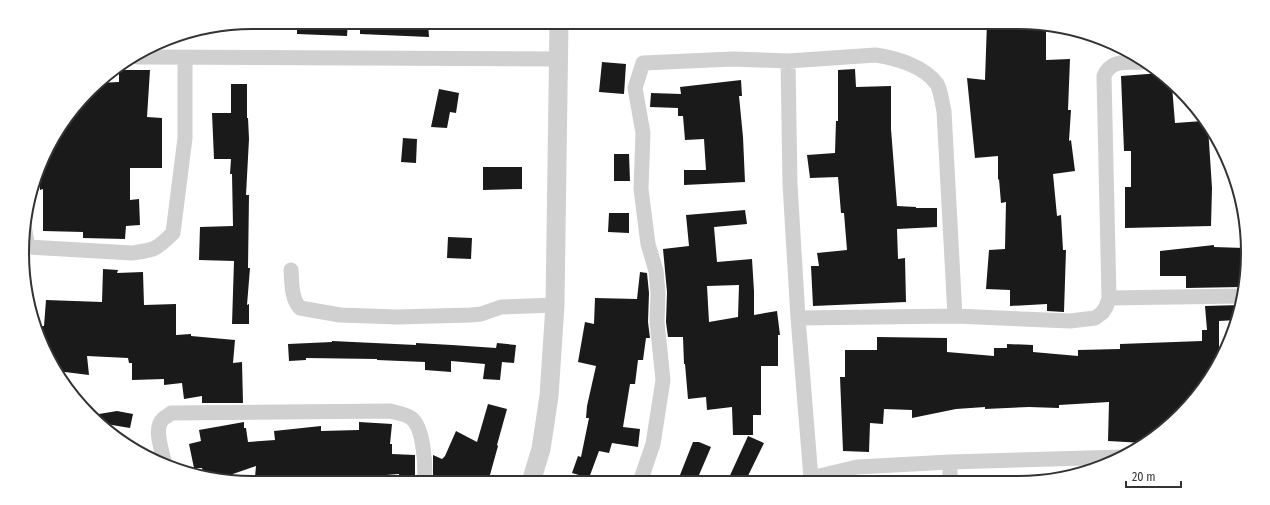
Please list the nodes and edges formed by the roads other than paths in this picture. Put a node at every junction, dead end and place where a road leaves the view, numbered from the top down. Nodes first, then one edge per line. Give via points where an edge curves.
1 (559, 29) edge
2 (144, 57) edge
3 (185, 58) junction
4 (559, 59) junction
5 (788, 62) junction
6 (1134, 62) edge
7 (29, 247) edge
8 (291, 270) dead end
9 (1237, 296) edge
10 (1109, 298) junction
11 (555, 305) junction
12 (955, 316) junction
13 (798, 318) junction
14 (163, 457) edge
15 (1104, 458) edge
16 (950, 462) junction
17 (424, 476) edge
18 (533, 476) edge
19 (642, 476) edge
20 (808, 476) edge
21 (823, 476) edge
22 (950, 476) edge

1 - 4 street
2 - 3 street
3 - 4 street
3 - 7 street via 185,138 173,233 162,244 140,253
4 - 11 street
5 - 12 street via 876,55 889,57 921,70 938,86 944,111
5 - 13 street via 790,184
5 - 19 street via 733,58 643,63 635,88 643,133 641,189 648,244 656,271 657,322 663,380 653,444
6 - 10 street via 1116,63 1107,69 1104,76
8 - 11 street via 293,295 300,308 340,315 471,315 501,308
9 - 10 street
10 - 12 street via 1102,313 1095,318 1070,321
11 - 18 street via 549,396 541,449
12 - 13 street
13 - 20 street
14 - 17 street via 159,427 162,420 171,413 390,411 411,418 419,429
15 - 16 street
16 - 21 street via 857,467
16 - 22 street

